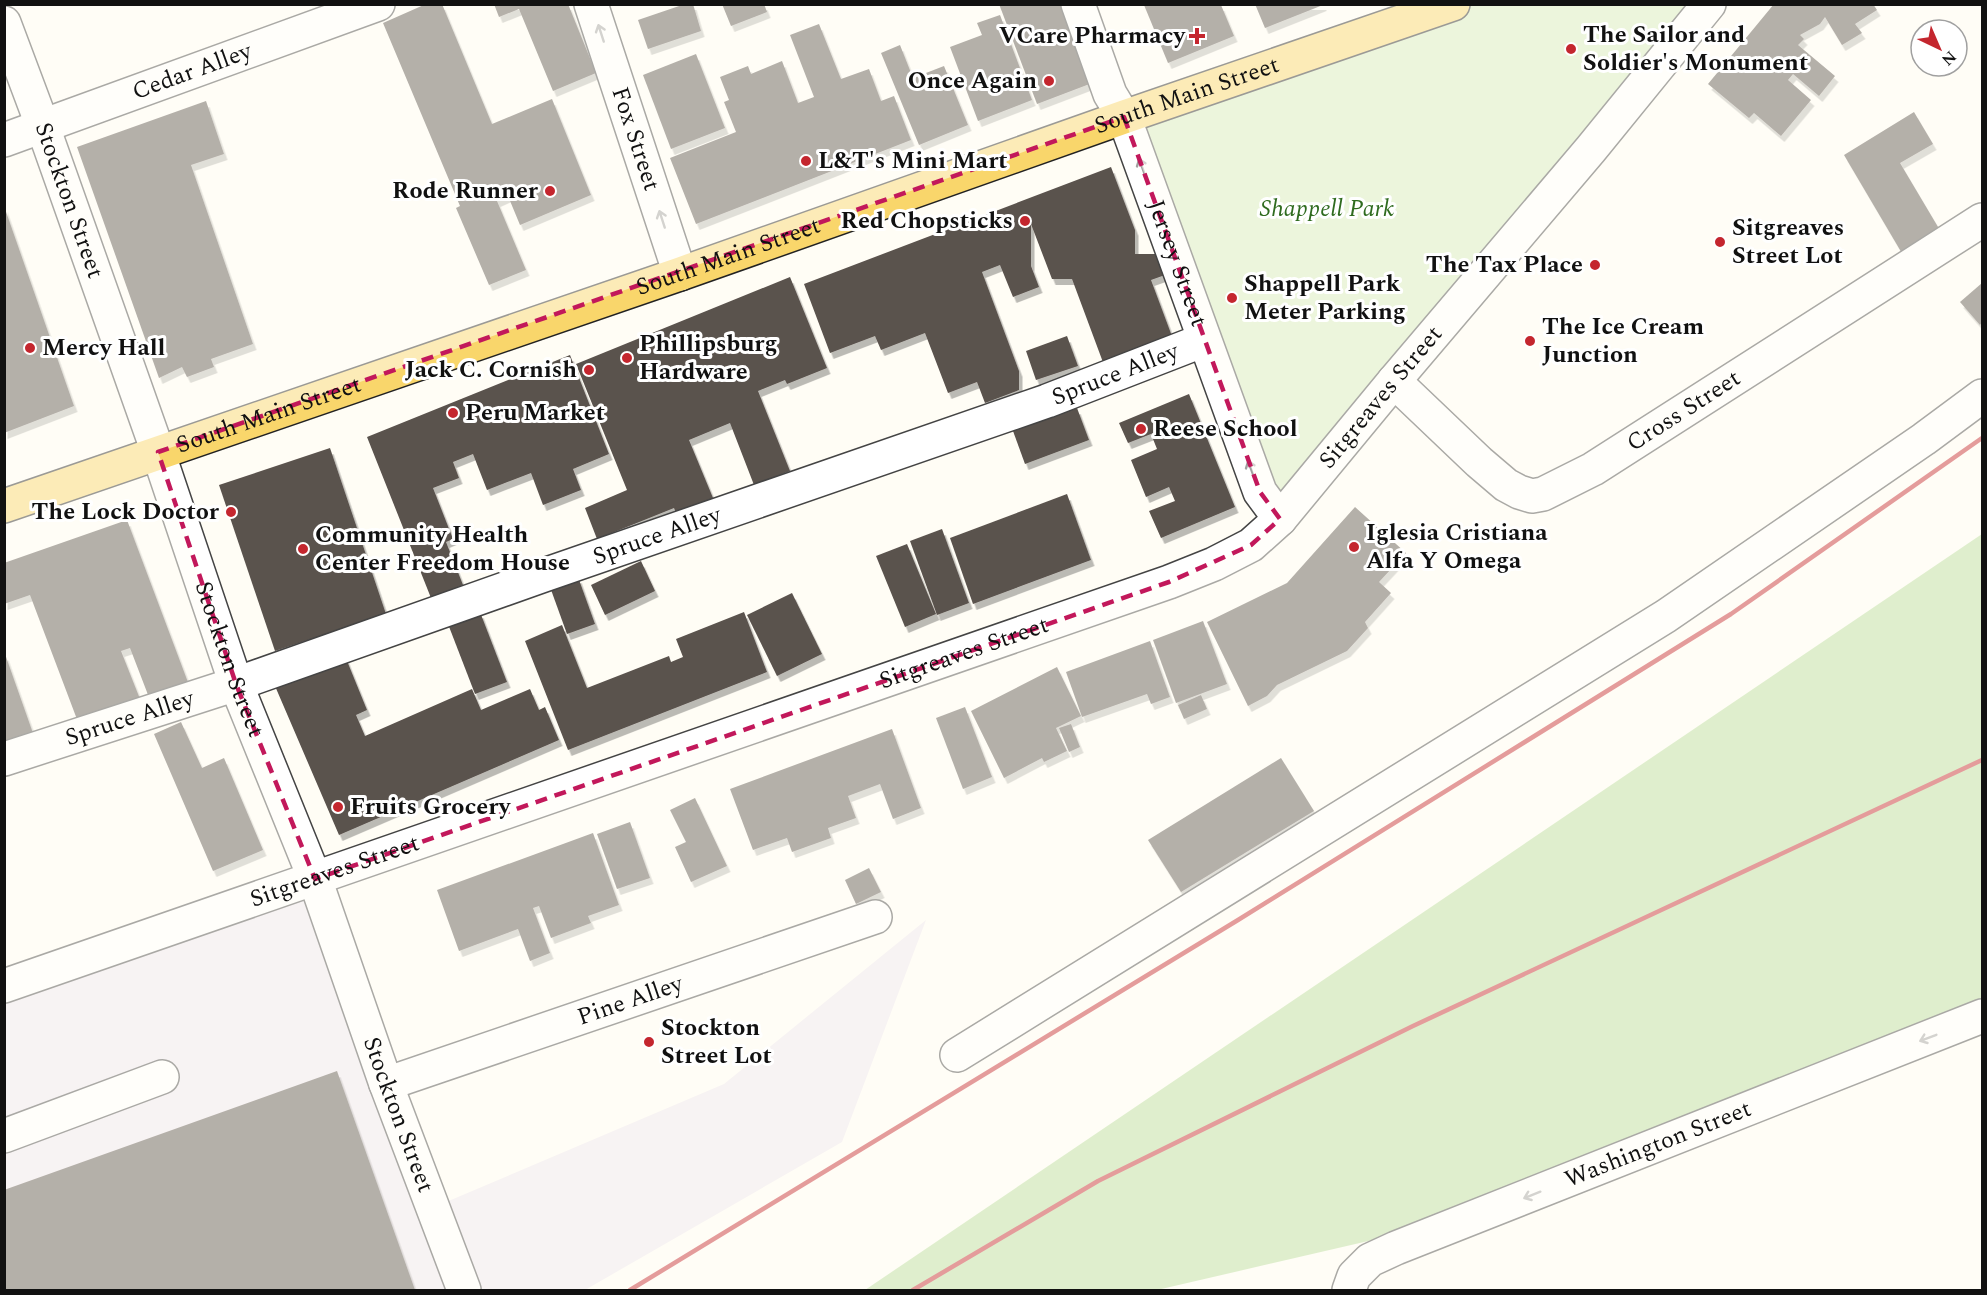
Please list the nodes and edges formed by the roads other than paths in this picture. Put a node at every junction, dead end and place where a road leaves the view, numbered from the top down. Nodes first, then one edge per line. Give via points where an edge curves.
1 (378, 4) edge
2 (591, 4) edge
3 (1078, 4) edge
4 (1453, 4) edge
5 (1709, 4) edge
6 (4, 23) edge
7 (1124, 117) junction
8 (43, 127) junction
9 (4, 140) edge
10 (1983, 220) edge
11 (680, 274) junction
12 (1204, 340) junction
13 (1394, 381) junction
14 (1983, 396) edge
15 (158, 452) junction
16 (4, 506) edge
17 (1280, 519) junction
18 (236, 684) junction
19 (4, 759) edge
20 (315, 879) junction
21 (875, 917) dead end
22 (4, 986) edge
23 (1983, 1016) edge
24 (957, 1055) dead end
25 (162, 1077) dead end
26 (386, 1084) junction
27 (4, 1136) edge
28 (464, 1290) edge
29 (1349, 1290) edge

1 - 8 street, Cedar Alley
11 -> 2 street, Fox Street
3 - 7 street, Jersey Street via 1110,94
4 - 7 main road, South Main Street
5 - 13 street, Sitgreaves Street
6 - 8 street, Stockton Street
7 - 11 main road, South Main Street
12 -> 7 street, Jersey Street
8 - 9 street, Cedar Alley
8 - 15 street, Stockton Street
10 - 13 street, Cross Street via 1593,469 1543,494 1532,496 1506,485
11 - 15 main road, South Main Street
17 -> 12 street, Jersey Street via 1260,492
12 - 18 street, Spruce Alley via 1047,401
13 - 17 street, Sitgreaves Street
14 - 24 street via 1666,615
15 - 16 main road, South Main Street
15 - 18 street, Stockton Street
17 - 20 street, Sitgreaves Street via 1251,545 1168,582
18 - 19 street, Spruce Alley
18 - 20 street, Stockton Street
20 - 22 street, Sitgreaves Street
20 - 26 street, Stockton Street
21 - 26 street, Pine Alley
23 -> 29 street, Washington Street via 1396,1248 1370,1260 1354,1276
25 - 27 street
26 - 28 street, Stockton Street

